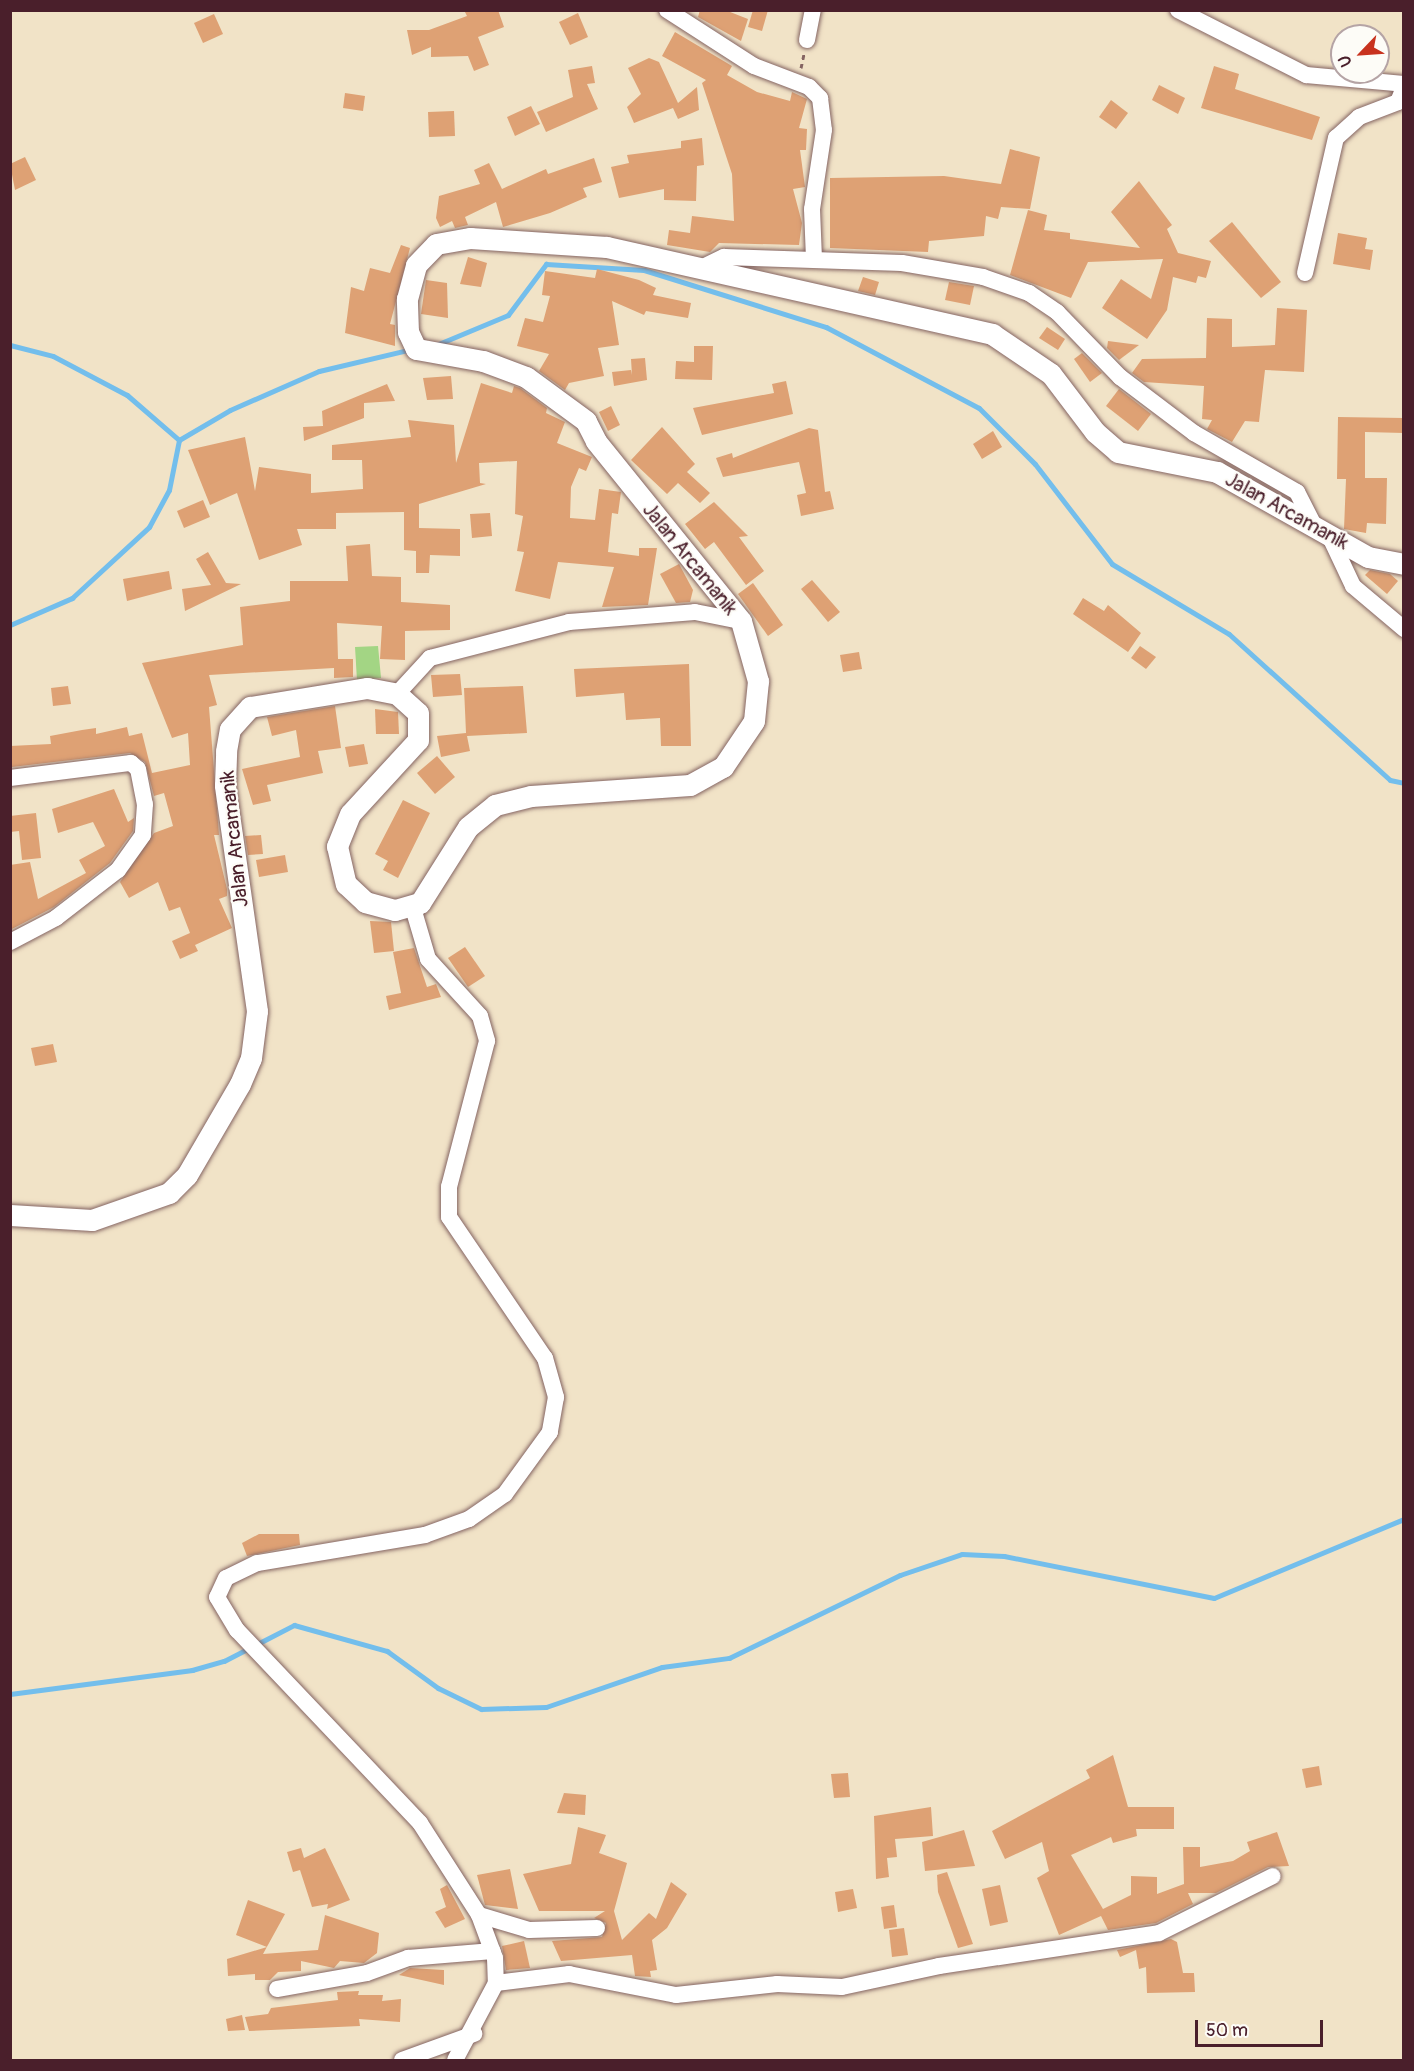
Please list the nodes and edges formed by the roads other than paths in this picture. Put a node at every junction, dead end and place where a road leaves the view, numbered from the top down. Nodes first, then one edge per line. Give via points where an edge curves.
1 (667, 10) edge
2 (813, 10) edge
3 (1178, 10) edge
4 (807, 40) road end
5 (1404, 85) edge
6 (814, 258) junction
7 (699, 269) junction
8 (1305, 273) dead end
9 (1322, 531) junction
10 (1404, 564) edge
11 (741, 621) junction
12 (1404, 629) edge
13 (397, 694) junction
14 (10, 778) edge
15 (413, 908) junction
16 (10, 942) edge
17 (10, 1215) edge
18 (1273, 1876) dead end
19 (479, 1914) junction
20 (597, 1928) dead end
21 (493, 1951) junction
22 (496, 1983) junction
23 (277, 1989) dead end
24 (474, 2034) junction
25 (402, 2061) edge
26 (455, 2061) edge

1 - 6 street via 754,66 815,91 823,108 821,166 812,209
2 - 4 street
3 - 5 street via 1306,75
5 - 8 street via 1398,102 1359,117 1336,138
6 - 7 street via 724,257
6 - 9 street via 930,267 983,277 1042,300 1120,376 1186,427 1297,492
7 - 9 street, Jalan Arcamanik via 992,334 1051,374 1095,432 1118,452 1217,472
7 - 11 street, Jalan Arcamanik via 567,242 450,240 429,249 416,265 406,321 422,354 483,361 526,377 586,421 596,441
9 - 10 street, Jalan Arcamanik via 1368,557
9 - 12 street via 1353,586
11 - 13 street via 694,612 569,622 430,658
11 - 15 street, Jalan Arcamanik via 759,681 758,702 743,742 723,767 675,788 531,796 495,805 468,827
13 - 15 street via 418,713 422,731 350,814 340,833 337,857 346,884 365,902 395,910
13 - 17 street, Jalan Arcamanik via 367,688 261,702 240,714 230,729 225,784 256,1035 240,1084 187,1175 169,1193 118,1215 70,1221
14 - 16 street via 131,763 138,769 145,804 143,835 118,870 47,924
15 - 19 street via 428,959 480,1016 487,1041 450,1187 449,1217 545,1358 556,1397 550,1432 505,1494 469,1519 425,1535 258,1563 226,1578 217,1598 237,1630 420,1823
18 - 22 street via 1159,1933 939,1966 842,1987 777,1984 676,1995 569,1974
19 - 20 street via 529,1930
19 - 21 street
21 - 22 street
21 - 23 street via 408,1958 367,1973
22 - 24 street
24 - 25 street
24 - 26 street

